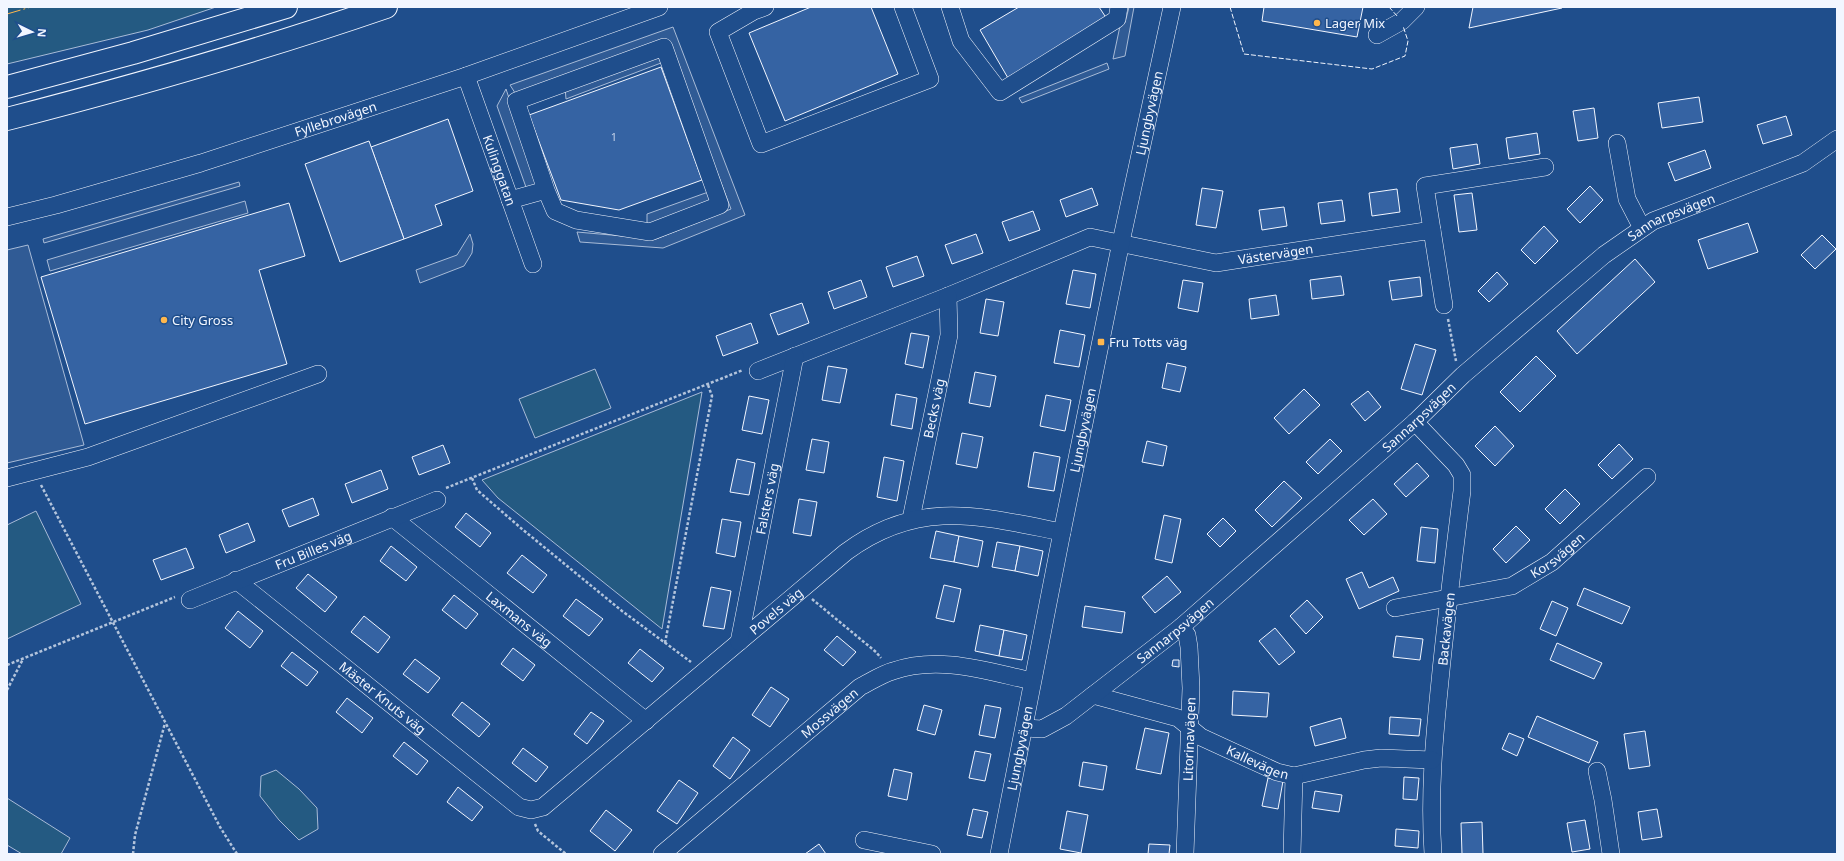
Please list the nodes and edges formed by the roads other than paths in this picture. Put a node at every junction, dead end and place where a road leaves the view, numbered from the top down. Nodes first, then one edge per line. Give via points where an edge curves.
1 (286, 7) edge
2 (386, 7) edge
3 (659, 7) edge
4 (765, 7) edge
5 (903, 7) edge
6 (950, 7) edge
7 (1119, 7) edge
8 (1172, 7) edge
9 (1416, 7) edge
10 (1377, 34) dead end
11 (466, 76) junction
12 (7, 87) edge
13 (7, 120) edge
14 (1837, 139) edge
15 (1617, 143) dead end
16 (1545, 167) dead end
17 (546, 190) junction
18 (510, 200) junction
19 (7, 217) edge
20 (1642, 228) junction
21 (1432, 230) junction
22 (1121, 242) junction
23 (533, 264) dead end
24 (948, 296) junction
25 (1444, 305) road end
26 (796, 356) junction
27 (758, 371) road end
28 (318, 374) dead end
29 (1415, 422) junction
30 (1647, 477) dead end
31 (7, 478) edge
32 (437, 500) road end
33 (392, 517) junction
34 (912, 519) junction
35 (1062, 532) junction
36 (236, 580) junction
37 (1448, 598) junction
38 (190, 600) road end
39 (1395, 608) dead end
40 (1181, 626) junction
41 (739, 642) junction
42 (1032, 681) junction
43 (1093, 695) junction
44 (646, 721) junction
45 (1025, 728) junction
46 (1190, 728) junction
47 (1432, 760) junction
48 (1597, 771) dead end
49 (1294, 776) junction
50 (531, 810) joint
51 (864, 840) dead end
52 (662, 854) edge
53 (932, 854) edge
54 (999, 854) edge
55 (1185, 854) edge
56 (1292, 854) edge
57 (1433, 854) edge
58 (1611, 854) edge

1 - 12 highway via 134,53
2 - 13 highway via 292,39 138,85
3 - 11 street, Fyllebrovägen
4 - 5 street via 718,32 761,144 930,80
6 - 7 street via 961,41 1000,92 1117,19
8 - 22 street, Ljungbyvägen
9 - 10 street via 1402,21
11 - 18 street, Kulinggatan
11 - 19 street, Fyllebrovägen via 201,163
14 - 20 street, Sannarpsvägen via 1803,163 1653,221
15 - 20 street via 1627,199
16 - 21 street via 1425,186
17 - 17 street via 555,211 576,220 650,232 720,205 664,47 516,101
17 - 18 street
18 - 23 street, Kulinggatan
20 - 29 street, Sannarpsvägen via 1604,255 1463,375
21 - 22 street, Västervägen via 1216,263
21 - 25 street
22 - 24 street via 1090,237
22 - 35 street, Ljungbyvägen
24 - 26 street
24 - 34 street, Becks väg via 949,335
26 - 27 street
26 - 41 street, Falsters väg
28 - 31 street via 88,457
29 - 37 street, Backavägen via 1456,465 1462,475
29 - 40 street, Sannarpsvägen
30 - 37 street, Korsvägen via 1552,562 1512,586
32 - 33 street, Fru Billes väg
33 - 36 street, Fru Billes väg
33 - 44 street, Laxmans väg
34 - 35 street, Povels väg via 973,516
34 - 41 street, Povels väg via 880,531 856,545
35 - 42 street, Ljungbyvägen
36 - 38 street, Fru Billes väg
36 - 50 street, Mäster Knuts väg via 520,807
37 - 39 street, Korsvägen
37 - 47 street, Backavägen
40 - 43 street, Sannarpsvägen
40 - 46 street, Litorinavägen via 1187,635 1189,647
41 - 44 street, Povels väg
42 - 45 street, Ljungbyvägen
42 - 52 street, Mossvägen via 956,664 915,665 892,671 860,688
43 - 45 street, Sannarpsvägen via 1047,727 1037,730
43 - 46 street, Kallevägen via 1178,718
44 - 50 street, Povels väg via 543,807
45 - 54 street, Ljungbyvägen
46 - 49 street, Kallevägen via 1201,737 1278,772
46 - 55 street, Litorinavägen
47 - 49 street, Kallevägen via 1381,758
47 - 57 street, Backavägen
48 - 58 street
49 - 56 street
51 - 53 street

